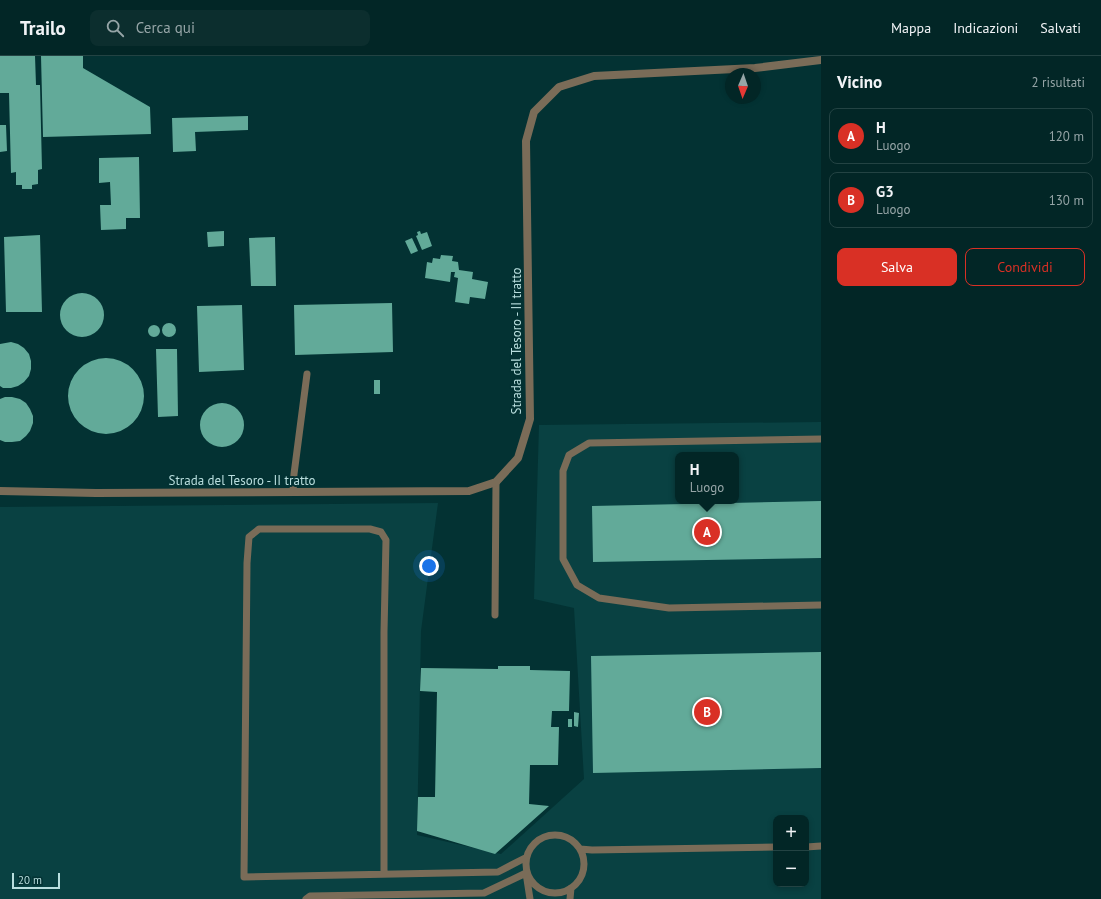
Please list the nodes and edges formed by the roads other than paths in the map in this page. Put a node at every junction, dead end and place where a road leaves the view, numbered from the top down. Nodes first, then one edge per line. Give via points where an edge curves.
1 (821, 60) edge
2 (306, 374) dead end
3 (821, 439) edge
4 (496, 482) junction
5 (0, 491) edge
6 (293, 492) junction
7 (821, 605) edge
8 (495, 615) dead end
9 (821, 846) edge
10 (773, 847) edge
11 (809, 847) edge
12 (580, 849) junction
13 (525, 858) junction
14 (526, 873) junction
15 (384, 874) junction
16 (572, 888) junction
17 (306, 899) edge
18 (530, 899) edge
19 (570, 899) edge

1 - 4 street, Strada del Tesoro - II tratto via 755,68 594,76 559,87 534,112 526,141 530,419 518,458
2 - 6 lane
3 - 7 lane via 589,443 569,455 563,471 563,559 577,585 599,598 669,608
4 - 6 street, Strada del Tesoro - II tratto via 469,491
4 - 8 lane
5 - 6 street, Strada del Tesoro - II tratto
9 - 11 lane
10 - 12 lane
12 - 13 lane via 568,837 549,834 539,838 530,847
12 - 16 lane via 584,863 583,874
13 - 14 lane
13 - 15 lane via 498,872
14 - 16 lane via 535,886 550,893 564,892
14 - 17 lane via 484,893 310,896
14 - 18 lane
15 - 15 lane via 244,877 247,563 249,537 258,530 370,529 381,532 386,540
16 - 19 lane

